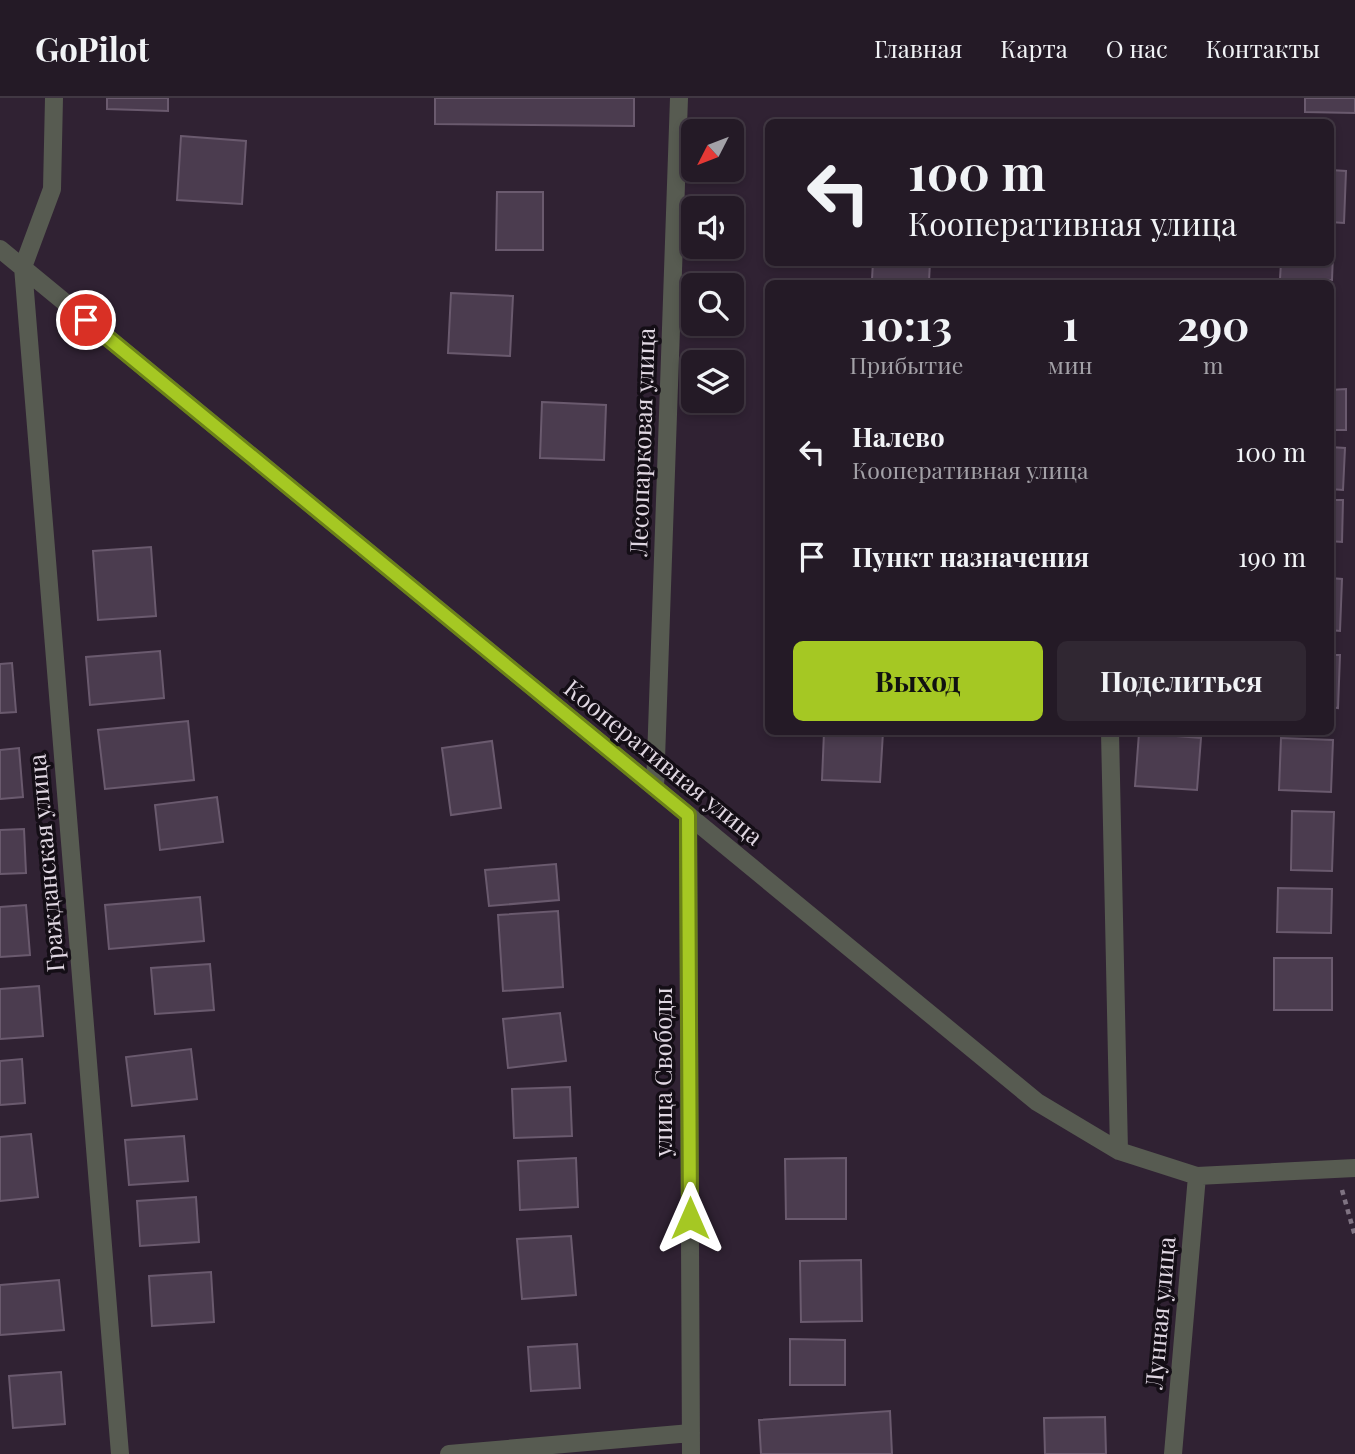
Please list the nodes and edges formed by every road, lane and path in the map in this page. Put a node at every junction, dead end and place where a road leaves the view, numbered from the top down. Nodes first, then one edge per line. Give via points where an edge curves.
1 (54, 98) edge
2 (679, 98) edge
3 (0, 249) edge
4 (23, 268) junction
5 (1110, 735) edge
6 (655, 788) junction
7 (688, 815) junction
8 (1119, 1151) junction
9 (1355, 1168) edge
10 (1337, 1169) junction
11 (1198, 1176) junction
12 (1355, 1236) edge
13 (691, 1433) junction
14 (120, 1454) edge
15 (449, 1454) edge
16 (691, 1454) edge
17 (1173, 1454) edge

1 - 4 street via 52,189
2 - 6 street, Лесопарковая улица
3 - 4 street, Кооперативная улица
4 - 6 street, Кооперативная улица
4 - 14 street, Гражданская улица
5 - 8 street
6 - 7 street, Кооперативная улица
7 - 8 street, Кооперативная улица via 1037,1102
7 - 13 street, улица Свободы
8 - 11 street, Кооперативная улица
9 - 10 street, Кооперативная улица
10 - 11 street, Кооперативная улица
10 - 12 path
11 - 17 street, Лунная улица
13 - 15 street
13 - 16 street, улица Свободы

